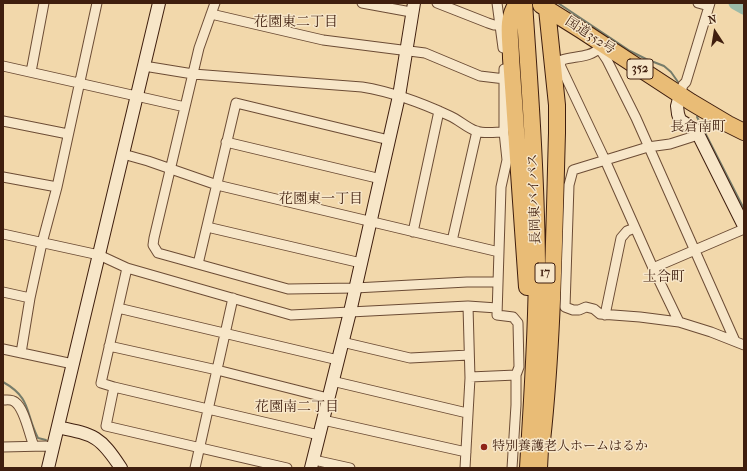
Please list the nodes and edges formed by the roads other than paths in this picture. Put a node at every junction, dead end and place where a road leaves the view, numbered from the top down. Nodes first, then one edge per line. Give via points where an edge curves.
1 (44, 3) edge
2 (97, 3) edge
3 (159, 3) edge
4 (215, 3) edge
5 (362, 3) edge
6 (436, 3) edge
7 (497, 3) edge
8 (506, 3) edge
9 (518, 3) edge
10 (524, 3) edge
11 (698, 3) edge
12 (709, 4) edge
13 (540, 5) edge
14 (412, 8) edge
15 (211, 14) junction
16 (501, 25) junction
17 (581, 30) junction
18 (600, 46) junction
19 (406, 51) junction
20 (552, 52) junction
21 (511, 58) junction
22 (3, 66) edge
23 (144, 66) junction
24 (31, 72) junction
25 (193, 74) junction
26 (534, 78) junction
27 (504, 79) junction
28 (81, 84) junction
29 (680, 95) junction
30 (136, 96) junction
31 (399, 96) junction
32 (185, 107) junction
33 (439, 111) junction
34 (3, 121) edge
35 (477, 132) junction
36 (504, 132) junction
37 (744, 132) edge
38 (68, 134) junction
39 (698, 135) junction
40 (390, 140) junction
41 (226, 142) junction
42 (648, 147) junction
43 (123, 154) junction
44 (605, 160) junction
45 (171, 170) junction
46 (3, 177) edge
47 (381, 179) junction
48 (217, 185) junction
49 (57, 187) junction
50 (370, 222) junction
51 (207, 226) junction
52 (635, 228) junction
53 (744, 228) edge
54 (413, 232) junction
55 (3, 234) edge
56 (452, 241) junction
57 (42, 243) junction
58 (695, 250) junction
59 (499, 252) junction
60 (99, 255) junction
61 (360, 263) junction
62 (198, 264) junction
63 (127, 268) junction
64 (653, 268) junction
65 (498, 282) junction
66 (355, 288) junction
67 (3, 292) edge
68 (30, 298) junction
69 (233, 298) junction
70 (468, 306) junction
71 (118, 308) junction
72 (497, 308) junction
73 (350, 312) junction
74 (605, 315) junction
75 (679, 322) junction
76 (226, 333) junction
77 (735, 341) junction
78 (342, 342) junction
79 (744, 345) edge
80 (109, 346) junction
81 (3, 349) edge
82 (21, 353) junction
83 (469, 355) junction
84 (535, 356) junction
85 (338, 360) junction
86 (73, 364) junction
87 (217, 370) junction
88 (516, 375) junction
89 (470, 377) junction
90 (332, 381) junction
91 (114, 387) junction
92 (328, 398) junction
93 (3, 400) edge
94 (208, 409) junction
95 (467, 413) junction
96 (323, 420) junction
97 (58, 427) junction
98 (320, 435) junction
99 (34, 446) junction
100 (3, 447) edge
101 (200, 447) junction
102 (53, 448) junction
103 (466, 452) junction
104 (313, 464) edge
105 (536, 465) edge
106 (48, 468) edge
107 (121, 468) edge
108 (195, 468) edge
109 (287, 468) edge
110 (350, 468) edge
111 (465, 468) edge
112 (512, 468) edge

1 - 24 street
2 - 28 street
3 - 23 street
4 - 15 street
5 - 14 street
6 - 16 street via 488,23
7 - 16 street
8 - 21 highway
9 - 21 highway via 511,17
10 - 26 highway, 長岡東バイパス / 17
11 - 12 street
12 - 29 street
13 - 17 highway, 国道352号 / 352
13 - 20 highway
13 - 26 highway, 長岡東バイパス / 17
14 - 19 street
15 - 19 street via 323,40
15 - 25 street
16 - 27 street
17 - 18 highway, 国道352号 / 352
17 - 20 highway via 572,28 558,33 553,41
18 - 29 highway, 国道352号 / 352
18 - 42 street
18 - 44 street via 596,52 564,59 560,65
19 - 27 street via 425,53 480,76
19 - 31 street
20 - 105 highway via 557,105 553,273 548,381
21 - 84 highway via 528,298
22 - 24 street
23 - 25 street
23 - 30 street
24 - 28 street
25 - 31 street via 362,87
25 - 32 street
26 - 84 highway, 長岡東バイパス / 17 via 537,258
26 - 105 highway, 長岡東バイパス / 17 via 545,172 545,328
27 - 36 street
28 - 30 street
28 - 38 street
29 - 37 highway, 国道352号 / 352
29 - 39 street via 677,110 680,120 696,130
30 - 32 street
30 - 43 street
31 - 33 street
31 - 40 street
32 - 45 street
33 - 35 street
33 - 54 street
34 - 38 street
35 - 36 street
35 - 56 street
36 - 59 street via 507,160 501,187
38 - 49 street
39 - 42 street via 670,144
39 - 53 street
40 - 41 street via 236,103
40 - 47 street
41 - 47 street
41 - 48 street
42 - 44 street
42 - 58 street
43 - 45 street
43 - 60 street
44 - 52 street
44 - 74 street via 573,170 569,185 565,306 573,310 583,307 594,309
45 - 48 street
45 - 62 street via 153,245 158,253
46 - 49 street
47 - 50 street
48 - 50 street
48 - 51 street
49 - 57 street
50 - 54 street
50 - 61 street
51 - 61 street
51 - 62 street
52 - 64 street
52 - 74 street via 627,231 621,238
53 - 58 street
54 - 56 street
55 - 57 street
56 - 59 street
57 - 60 street
57 - 68 street
58 - 64 street
58 - 77 street
59 - 65 street
60 - 63 street
60 - 86 street
61 - 66 street
62 - 66 street via 288,289
63 - 69 street
63 - 71 street
64 - 75 street
65 - 66 street
65 - 72 street
66 - 73 street
67 - 68 street
68 - 82 street
69 - 73 street via 291,315
69 - 76 street
70 - 72 street
70 - 73 street
70 - 83 street
71 - 76 street
71 - 80 street
72 - 88 street via 497,315 513,317 518,323 519,367
73 - 78 street
74 - 75 street
75 - 77 street
76 - 85 street
76 - 87 street
77 - 79 street
78 - 83 street via 410,358
78 - 85 street
80 - 87 street
80 - 91 street via 101,383
81 - 82 street
82 - 86 street
83 - 89 street
84 - 105 highway, 長岡東バイパス / 17
85 - 90 street
86 - 97 street
87 - 92 street
87 - 94 street
88 - 89 street
88 - 112 street
89 - 95 street
90 - 92 street
90 - 95 street
91 - 94 street
91 - 101 street via 106,426
92 - 96 street
93 - 99 street via 14,401 18,405
94 - 98 street
94 - 101 street
95 - 103 street
96 - 98 street
96 - 103 street
97 - 102 street
97 - 107 street via 96,438 106,446
98 - 104 street
99 - 100 street
99 - 102 street
101 - 108 street
101 - 109 street
102 - 106 street
103 - 111 street
104 - 110 street

